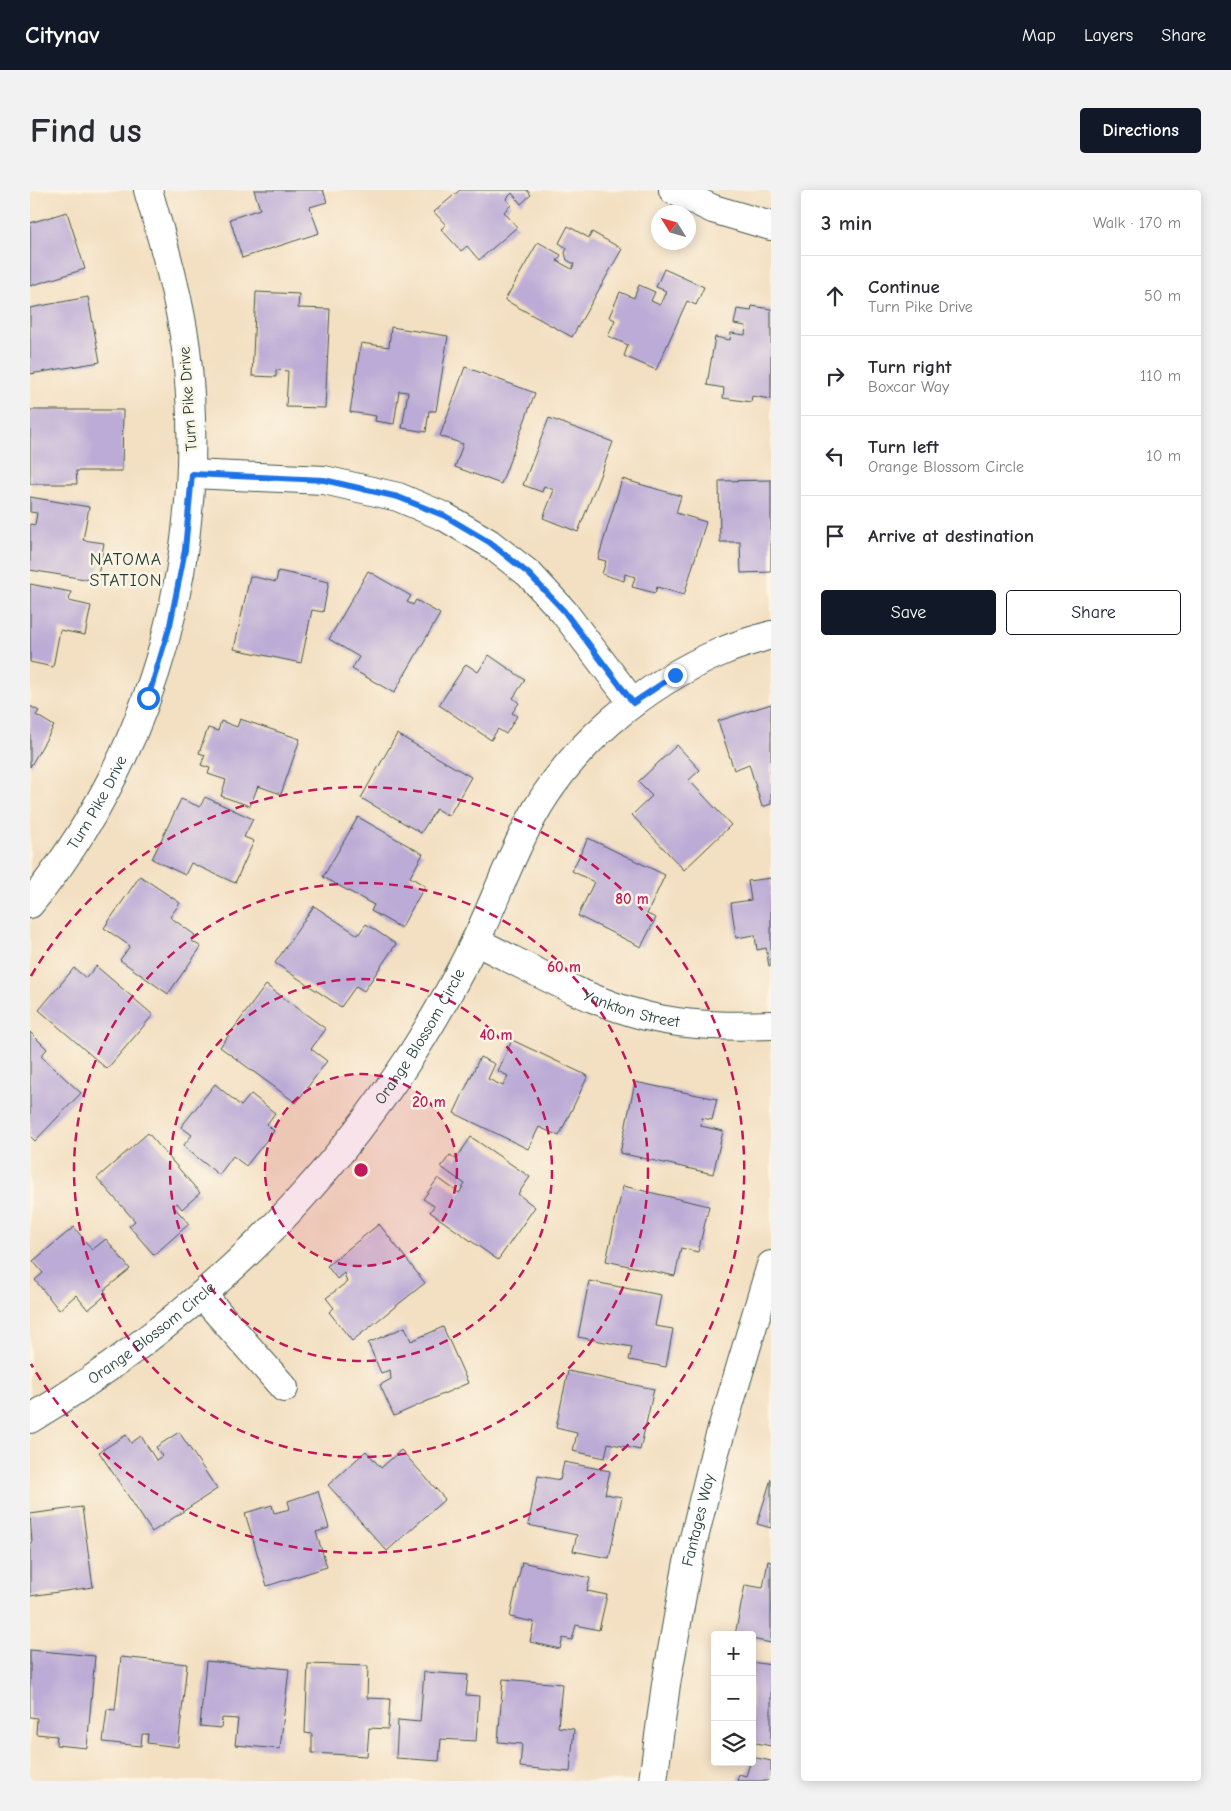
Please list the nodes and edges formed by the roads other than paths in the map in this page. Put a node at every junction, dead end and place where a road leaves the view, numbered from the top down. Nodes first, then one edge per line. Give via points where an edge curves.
1 (148, 190) edge
2 (674, 190) edge
3 (771, 226) edge
4 (192, 474) junction
5 (771, 635) edge
6 (633, 703) junction
7 (30, 904) edge
8 (475, 941) junction
9 (771, 1025) edge
10 (771, 1265) edge
11 (203, 1296) junction
12 (284, 1388) dead end
13 (30, 1419) edge
14 (653, 1781) edge

1 - 4 street, Turn Pike Drive via 172,272 185,348 192,423
2 - 3 street via 713,210
4 - 6 street via 324,480 398,497 445,516 489,542 529,574 564,611
4 - 7 street, Turn Pike Drive via 185,550 174,607 148,698 129,746 94,813
5 - 6 street, Orange Blossom Circle via 724,650 675,675
6 - 8 street, Orange Blossom Circle via 575,757 543,800 528,824
8 - 9 street, Yankton Street via 596,999 646,1016 727,1027
8 - 11 street, Orange Blossom Circle via 406,1062 356,1134 305,1194
10 - 14 street, Fantages Way via 715,1452 687,1567
11 - 12 street
11 - 13 street, Orange Blossom Circle via 147,1342

